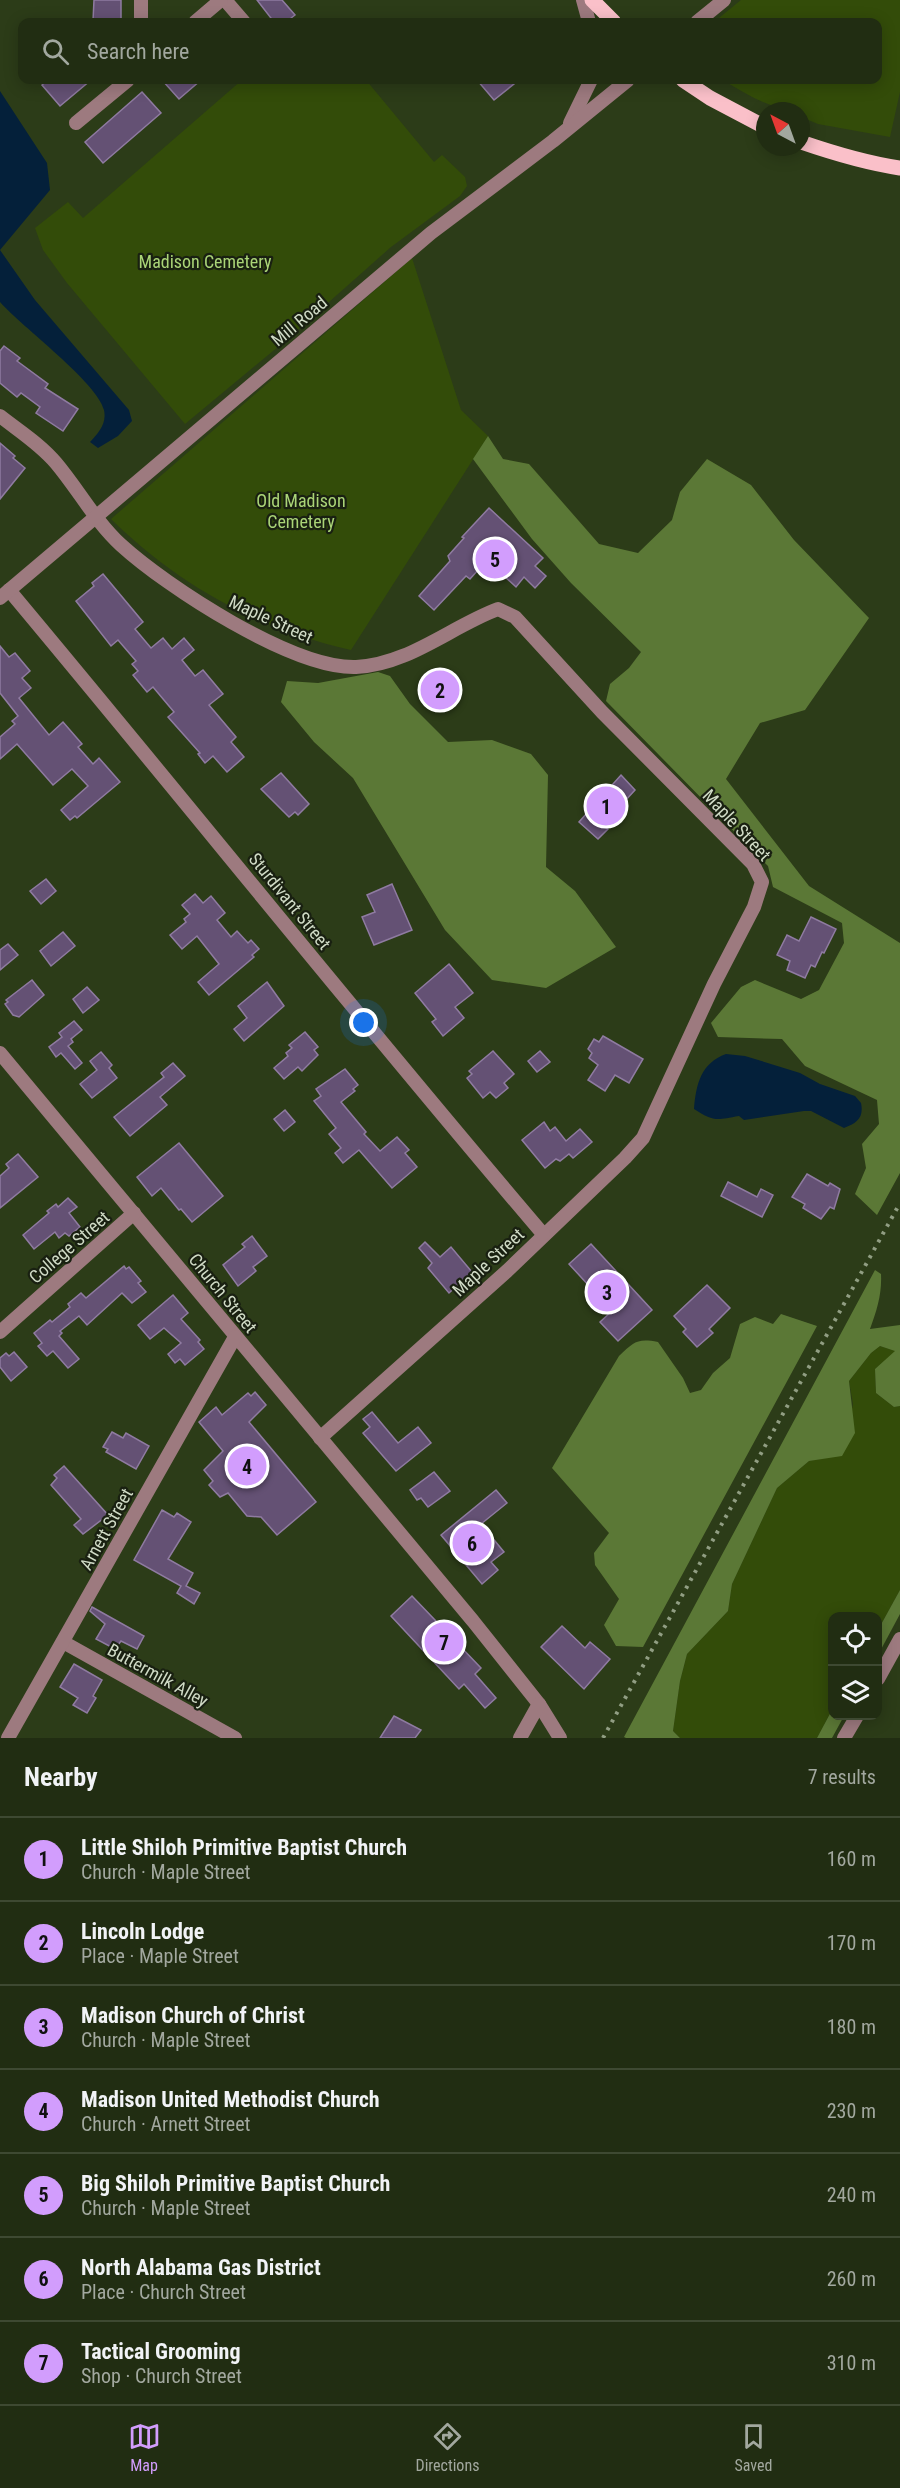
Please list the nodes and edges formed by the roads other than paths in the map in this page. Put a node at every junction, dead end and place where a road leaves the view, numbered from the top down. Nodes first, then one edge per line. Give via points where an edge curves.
1 (141, 0) edge
2 (223, 0) edge
3 (583, 0) edge
4 (592, 0) edge
5 (723, 0) edge
6 (141, 18) edge
7 (200, 18) edge
8 (240, 18) edge
9 (588, 18) edge
10 (610, 18) edge
11 (701, 18) edge
12 (123, 84) edge
13 (589, 84) edge
14 (623, 84) edge
15 (688, 84) edge
16 (756, 122) edge
17 (76, 123) dead end
18 (567, 129) junction
19 (810, 145) edge
20 (900, 168) edge
21 (0, 416) edge
22 (96, 517) junction
23 (5, 594) edge
24 (0, 1053) edge
25 (134, 1214) junction
26 (543, 1234) junction
27 (0, 1332) edge
28 (235, 1337) junction
29 (320, 1438) junction
30 (900, 1639) edge
31 (63, 1642) junction
32 (882, 1672) edge
33 (539, 1704) junction
34 (855, 1720) edge
35 (8, 1738) edge
36 (235, 1738) edge
37 (520, 1738) edge
38 (560, 1738) edge
39 (844, 1738) edge

1 - 6 street
2 - 7 street
2 - 8 street
3 - 9 street
4 - 10 main road
5 - 11 street
12 - 17 street
13 - 18 street
14 - 18 street, Mill Road
15 - 16 main road
18 - 22 street, Mill Road via 431,233
19 - 20 main road
21 - 22 street, Maple Street via 43,449
22 - 23 street, Mill Road
22 - 26 street, Maple Street via 120,544 193,600 321,662 355,667 380,663 498,609 515,616 758,872 762,882 754,907 643,1138
23 - 26 street, Sturdivant Street via 192,809
24 - 25 street, Church Street
25 - 27 street, College Street
25 - 28 street, Church Street
26 - 29 street, Maple Street
28 - 29 street, Church Street
28 - 31 street, Arnett Street
29 - 33 street, Church Street
30 - 32 street
31 - 35 street, Arnett Street
31 - 36 street, Buttermilk Alley
33 - 37 street
33 - 38 street, Church Street
34 - 39 street

